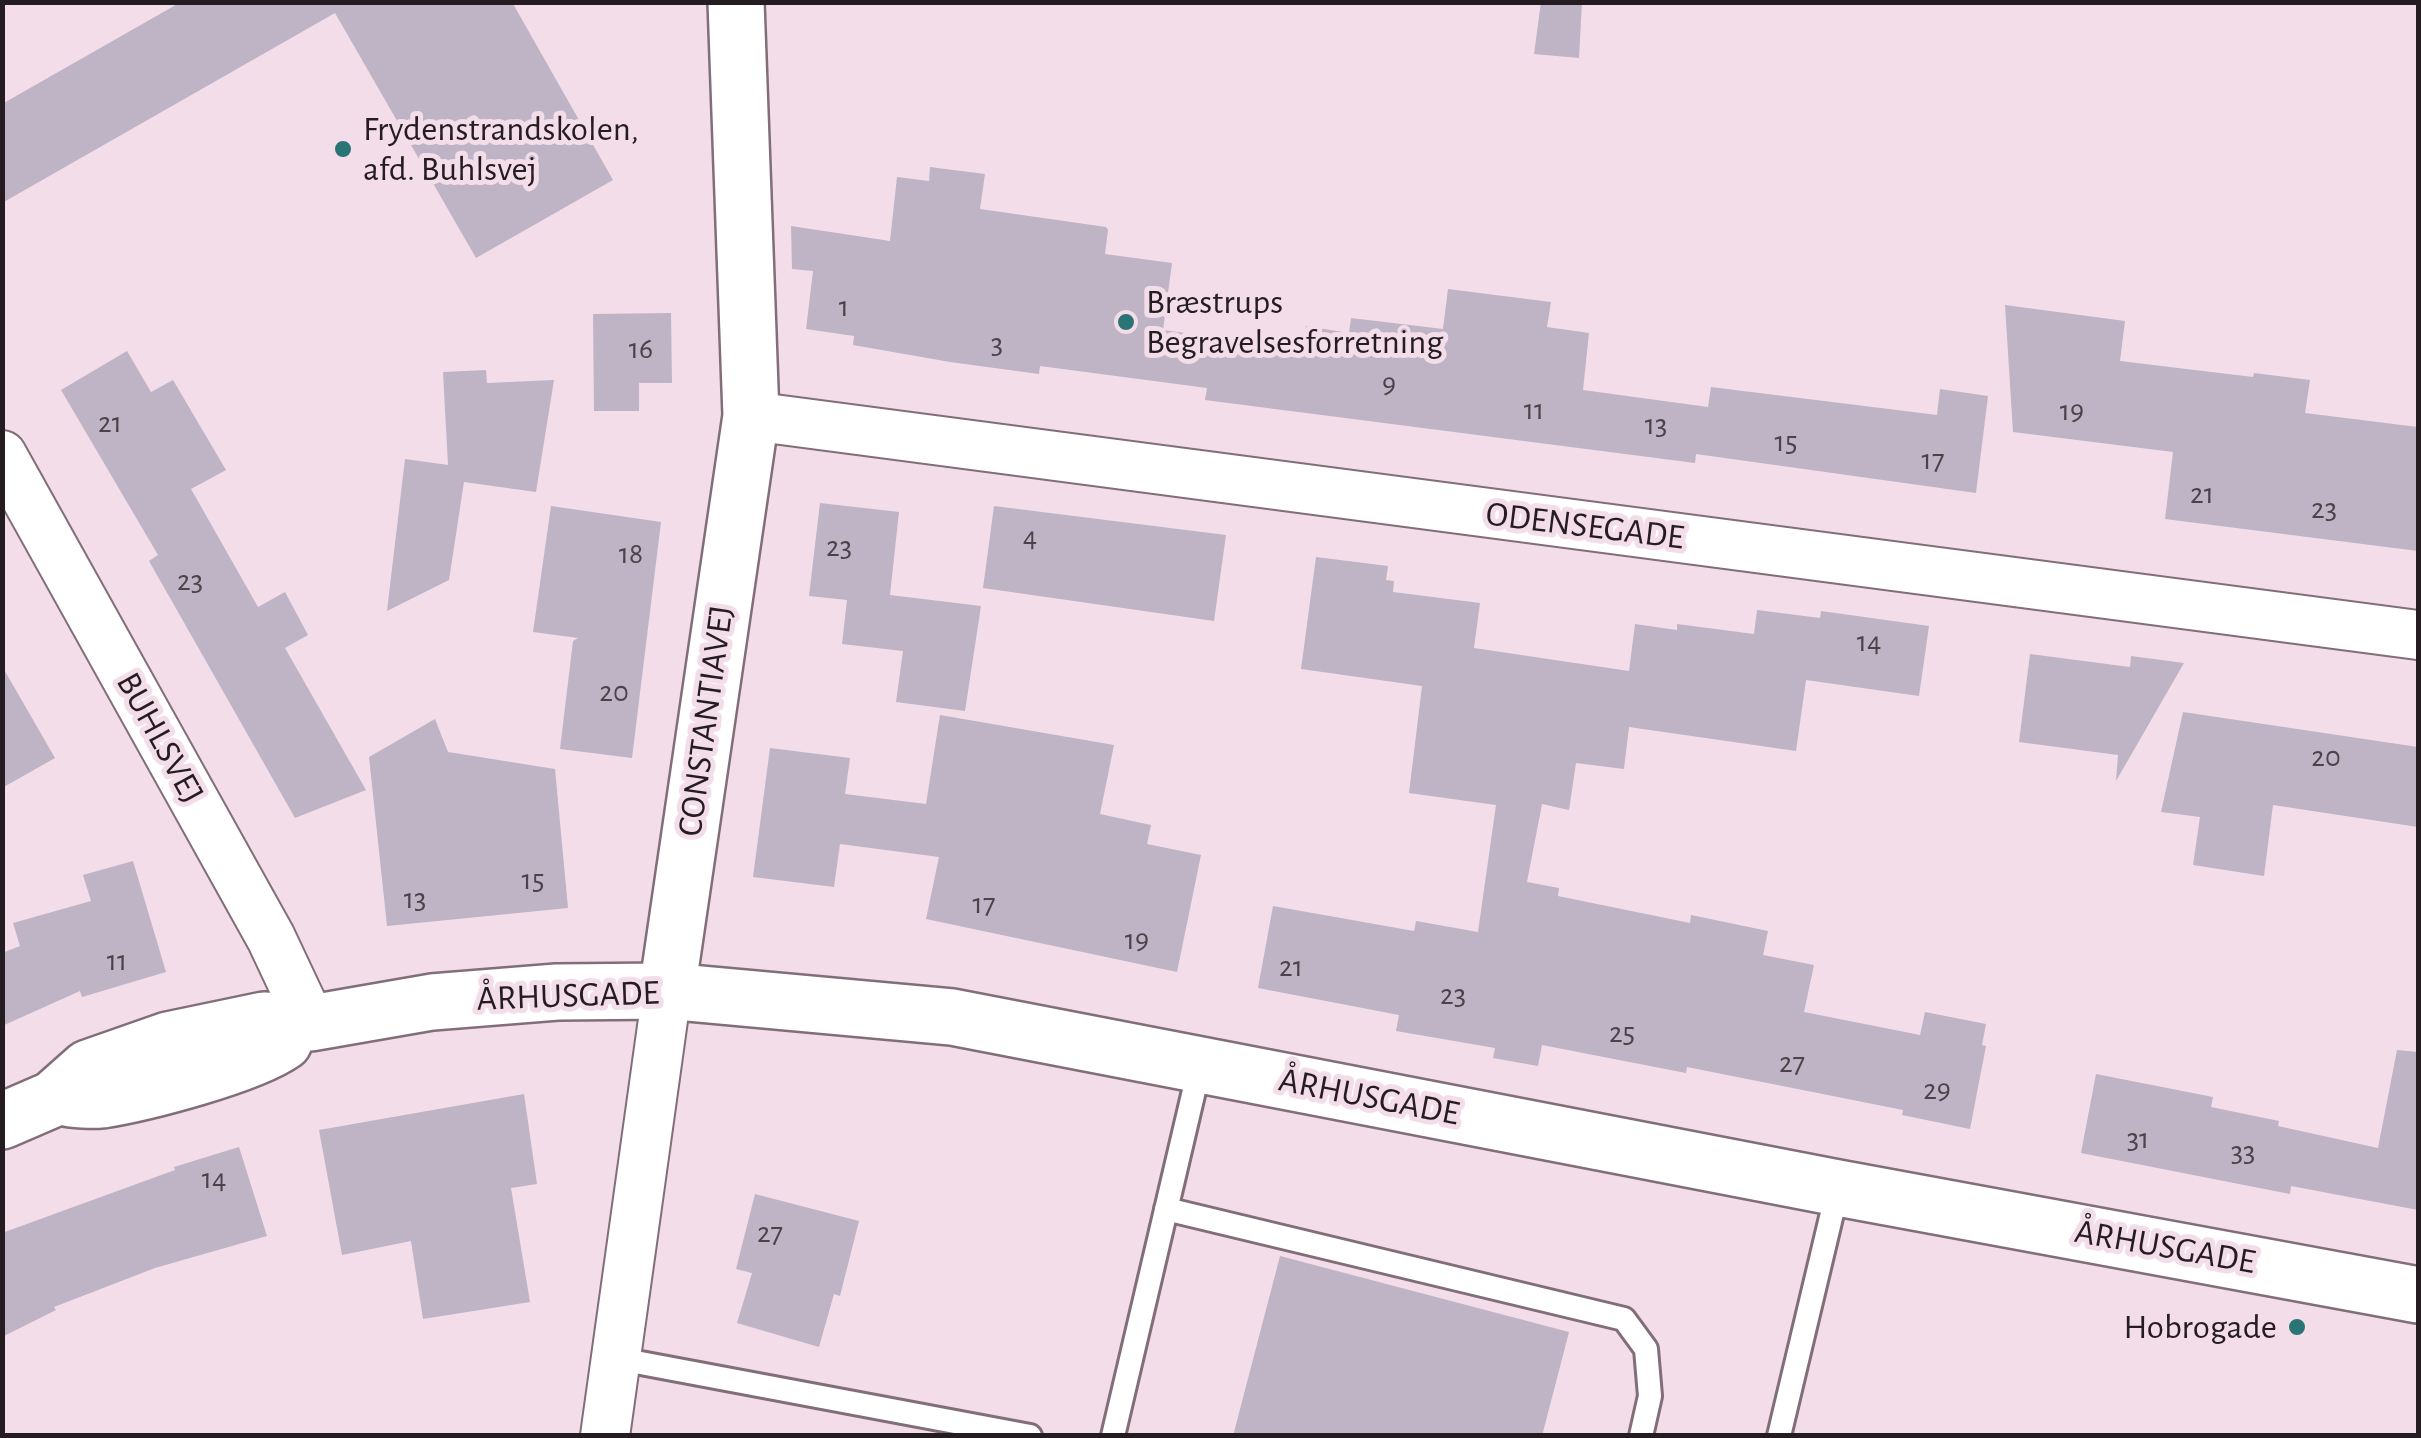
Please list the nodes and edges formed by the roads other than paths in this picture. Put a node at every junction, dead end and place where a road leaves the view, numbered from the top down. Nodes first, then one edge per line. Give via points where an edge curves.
1 (736, 2) edge
2 (751, 416) junction
3 (2, 455) edge
4 (2418, 635) edge
5 (667, 991) junction
6 (311, 1024) junction
7 (1200, 1064) junction
8 (2, 1121) edge
9 (1838, 1188) junction
10 (1166, 1208) junction
11 (2418, 1295) edge
12 (614, 1358) junction
13 (605, 1436) edge
14 (1030, 1436) edge
15 (1113, 1436) edge
16 (1641, 1436) edge
17 (1778, 1436) edge

1 - 2 street, CONSTANTIAVEJ
2 - 4 street, ODENSEGADE
2 - 5 street, CONSTANTIAVEJ
3 - 6 street, BUHLSVEJ via 272,938
5 - 6 street, ÅRHUSGADE via 432,1002
5 - 7 street, ÅRHUSGADE via 952,1018
5 - 12 street, CONSTANTIAVEJ
6 - 8 street, ÅRHUSGADE via 267,1054 99,1100 53,1098
7 - 9 street, ÅRHUSGADE
7 - 10 lane
9 - 11 street, ÅRHUSGADE
9 - 17 lane
10 - 15 lane
10 - 16 lane via 1624,1319 1646,1349 1650,1396
12 - 13 street, CONSTANTIAVEJ
12 - 14 lane

